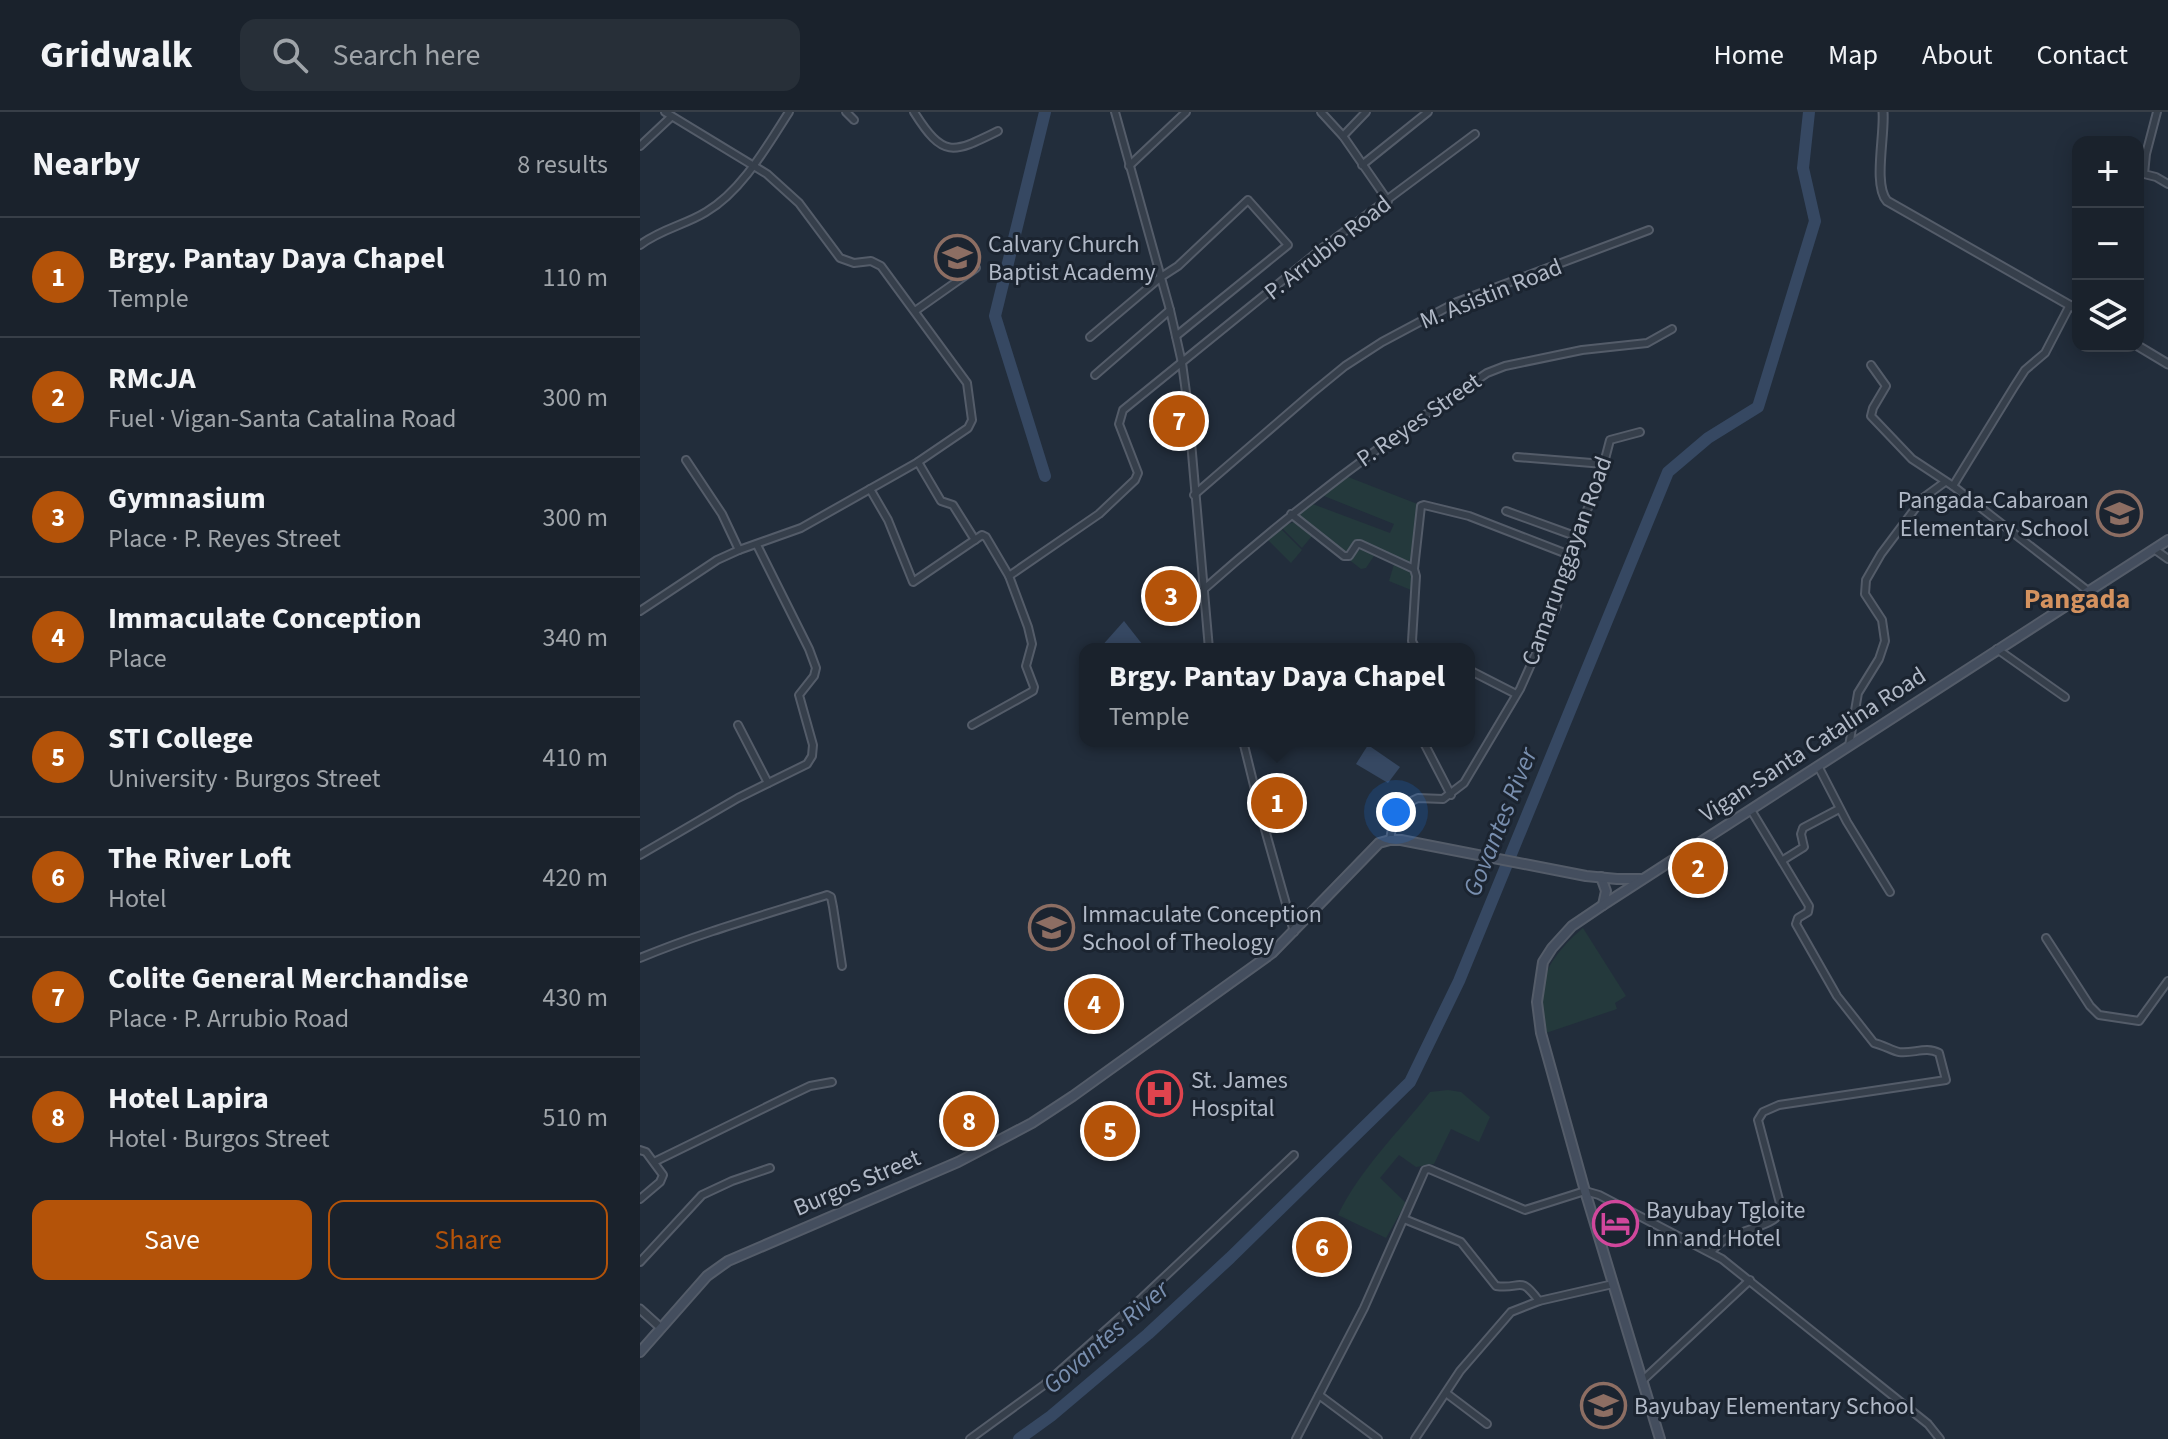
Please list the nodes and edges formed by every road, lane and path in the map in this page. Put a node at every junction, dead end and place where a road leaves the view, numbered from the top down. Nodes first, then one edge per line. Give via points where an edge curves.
1 (789, 112) edge
2 (846, 112) edge
3 (914, 112) edge
4 (1115, 112) edge
5 (1186, 112) edge
6 (1321, 112) edge
7 (1366, 112) edge
8 (1428, 112) edge
9 (1883, 112) edge
10 (2157, 112) edge
11 (668, 114) edge
12 (854, 120) dead end
13 (998, 131) dead end
14 (1475, 134) dead end
15 (1343, 136) junction
16 (640, 146) edge
17 (2144, 162) edge
18 (753, 164) junction
19 (1362, 165) junction
20 (1129, 166) junction
21 (2144, 175) edge
22 (2168, 184) edge
23 (1388, 201) junction
24 (1649, 230) dead end
25 (640, 245) edge
26 (976, 268) dead end
27 (1161, 277) junction
28 (2070, 305) joint
29 (1170, 310) junction
30 (915, 311) junction
31 (1672, 329) dead end
32 (1176, 336) junction
33 (1090, 337) dead end
34 (2144, 350) edge
35 (1182, 363) junction
36 (2168, 364) edge
37 (1871, 365) dead end
38 (1095, 375) dead end
39 (1640, 432) dead end
40 (1517, 457) dead end
41 (686, 460) dead end
42 (918, 462) junction
43 (1604, 464) junction
44 (1949, 484) junction
45 (870, 489) junction
46 (1194, 495) junction
47 (1506, 511) dead end
48 (1291, 514) junction
49 (1575, 536) junction
50 (975, 540) junction
51 (2168, 540) edge
52 (757, 545) junction
53 (2154, 549) junction
54 (739, 550) junction
55 (1567, 554) junction
56 (2168, 559) edge
57 (1414, 569) junction
58 (1009, 576) junction
59 (1203, 590) junction
60 (2088, 591) junction
61 (640, 611) edge
62 (1208, 643) edge
63 (1413, 643) edge
64 (1997, 649) junction
65 (1475, 673) edge
66 (1516, 694) junction
67 (2065, 697) dead end
68 (738, 725) dead end
69 (972, 725) dead end
70 (1849, 746) junction
71 (1244, 747) edge
72 (1426, 747) edge
73 (1818, 766) junction
74 (768, 783) junction
75 (1451, 795) junction
76 (1839, 809) junction
77 (1751, 810) junction
78 (1390, 840) junction
79 (640, 855) edge
80 (1783, 860) junction
81 (1601, 877) junction
82 (1641, 879) junction
83 (1890, 892) dead end
84 (1603, 905) junction
85 (1294, 932) junction
86 (2046, 938) dead end
87 (640, 958) edge
88 (842, 966) dead end
89 (2168, 981) edge
90 (832, 1082) dead end
91 (640, 1150) edge
92 (1294, 1155) dead end
93 (654, 1162) junction
94 (770, 1168) dead end
95 (1585, 1191) junction
96 (640, 1199) edge
97 (1404, 1219) junction
98 (1711, 1252) junction
99 (640, 1262) edge
100 (1750, 1280) junction
101 (1613, 1284) junction
102 (1539, 1301) junction
103 (640, 1309) edge
104 (661, 1328) junction
105 (640, 1352) edge
106 (1642, 1381) junction
107 (1446, 1393) junction
108 (1319, 1395) junction
109 (1487, 1424) dead end
110 (970, 1439) edge
111 (1296, 1439) edge
112 (1378, 1439) edge
113 (1415, 1439) edge
114 (1660, 1439) edge
115 (1940, 1439) edge

1 - 18 street
2 - 12 street
3 - 13 street via 930,135 951,149
4 - 20 street
5 - 20 street
6 - 15 street
7 - 15 street
8 - 19 street
9 - 28 street via 1880,184 1887,201
10 - 17 street
11 - 16 street
11 - 18 street
14 - 23 street, P. Arrubio Road
15 - 19 street
18 - 25 street via 721,202
18 - 30 street via 799,203 840,258 878,263
19 - 23 street
20 - 27 street
21 - 22 street
23 - 35 street, P. Arrubio Road
24 - 46 street, M. Asistin Road via 1457,302 1382,342 1323,384
26 - 30 street
27 - 29 street
27 - 32 street via 1248,200 1288,245
27 - 33 street
28 - 44 street via 2045,353 2025,370
29 - 32 street
29 - 38 street
30 - 42 street via 967,383 972,420
31 - 48 street, P. Reyes Street via 1647,343 1582,350 1492,370
32 - 35 street
34 - 36 street
35 - 46 street
35 - 58 street, P. Arrubio Road via 1121,414 1119,424 1138,473 1135,480 1099,514
37 - 44 street via 1886,386 1871,416 1912,459
39 - 43 street, Camarunggayan Road via 1610,439
40 - 43 street
41 - 54 street
42 - 45 street
42 - 50 street via 941,501 953,505
43 - 49 street, Camarunggayan Road
44 - 60 street
44 - 70 street via 1930,491 1916,506 1866,580 1865,594 1882,620 1885,641 1858,693
45 - 50 street via 913,582
45 - 52 street via 801,528
46 - 59 street
47 - 49 street
48 - 57 street via 1344,556 1360,544
48 - 59 street, P. Reyes Street
49 - 55 street, Camarunggayan Road
50 - 58 street via 986,537
51 - 53 main road, Vigan-Santa Catalina Road
52 - 54 street
52 - 74 street via 816,668 799,695 812,756 802,767
53 - 56 street
53 - 60 main road, Vigan-Santa Catalina Road
54 - 61 street
55 - 57 street via 1469,516 1424,505
55 - 66 street, Camarunggayan Road via 1557,606
57 - 63 street
58 - 69 street via 1032,644 1026,666 1034,687
59 - 62 street
60 - 64 main road, Vigan-Santa Catalina Road
64 - 67 street
64 - 70 main road, Vigan-Santa Catalina Road
65 - 66 street
66 - 75 street, Camarunggayan Road via 1471,773
68 - 74 street
70 - 73 main road, Vigan-Santa Catalina Road
71 - 85 street
72 - 75 street
73 - 76 street
73 - 77 main road, Vigan-Santa Catalina Road
74 - 79 street
75 - 78 street via 1407,803 1394,816
76 - 80 street via 1803,828 1805,845
76 - 83 street
77 - 80 street
77 - 82 main road, Vigan-Santa Catalina Road
78 - 81 main road
78 - 85 main road, Burgos Street via 1373,848
80 - 98 street via 1809,906 1796,924 1846,1008 1874,1043 1898,1052 1939,1053 1946,1080 1779,1105 1763,1112 1758,1120 1782,1211 1769,1222 1730,1235
81 - 82 main road
81 - 84 main road
82 - 84 main road, Vigan-Santa Catalina Road
84 - 95 main road, Vigan-Santa Catalina Road via 1552,948 1543,962 1537,1002
85 - 104 main road, Burgos Street via 1250,970 1032,1123 958,1162 728,1261 707,1276
86 - 89 street via 2099,1015 2139,1021
87 - 88 street via 827,895
90 - 93 street via 810,1086 747,1114
91 - 93 street
92 - 110 street via 1044,1385
93 - 96 street via 662,1178
94 - 99 street via 702,1195
95 - 97 street via 1525,1210 1429,1169
95 - 98 street
95 - 101 main road, Vigan-Santa Catalina Road
97 - 102 street via 1461,1242 1496,1286 1522,1284
97 - 108 street
98 - 100 street
100 - 106 street
100 - 115 street
101 - 102 street
101 - 106 main road, Vigan-Santa Catalina Road
102 - 107 street via 1505,1316
103 - 104 street
104 - 105 main road, Burgos Street
106 - 114 main road, Vigan-Santa Catalina Road
107 - 109 street
107 - 113 street
108 - 111 street
108 - 112 street

